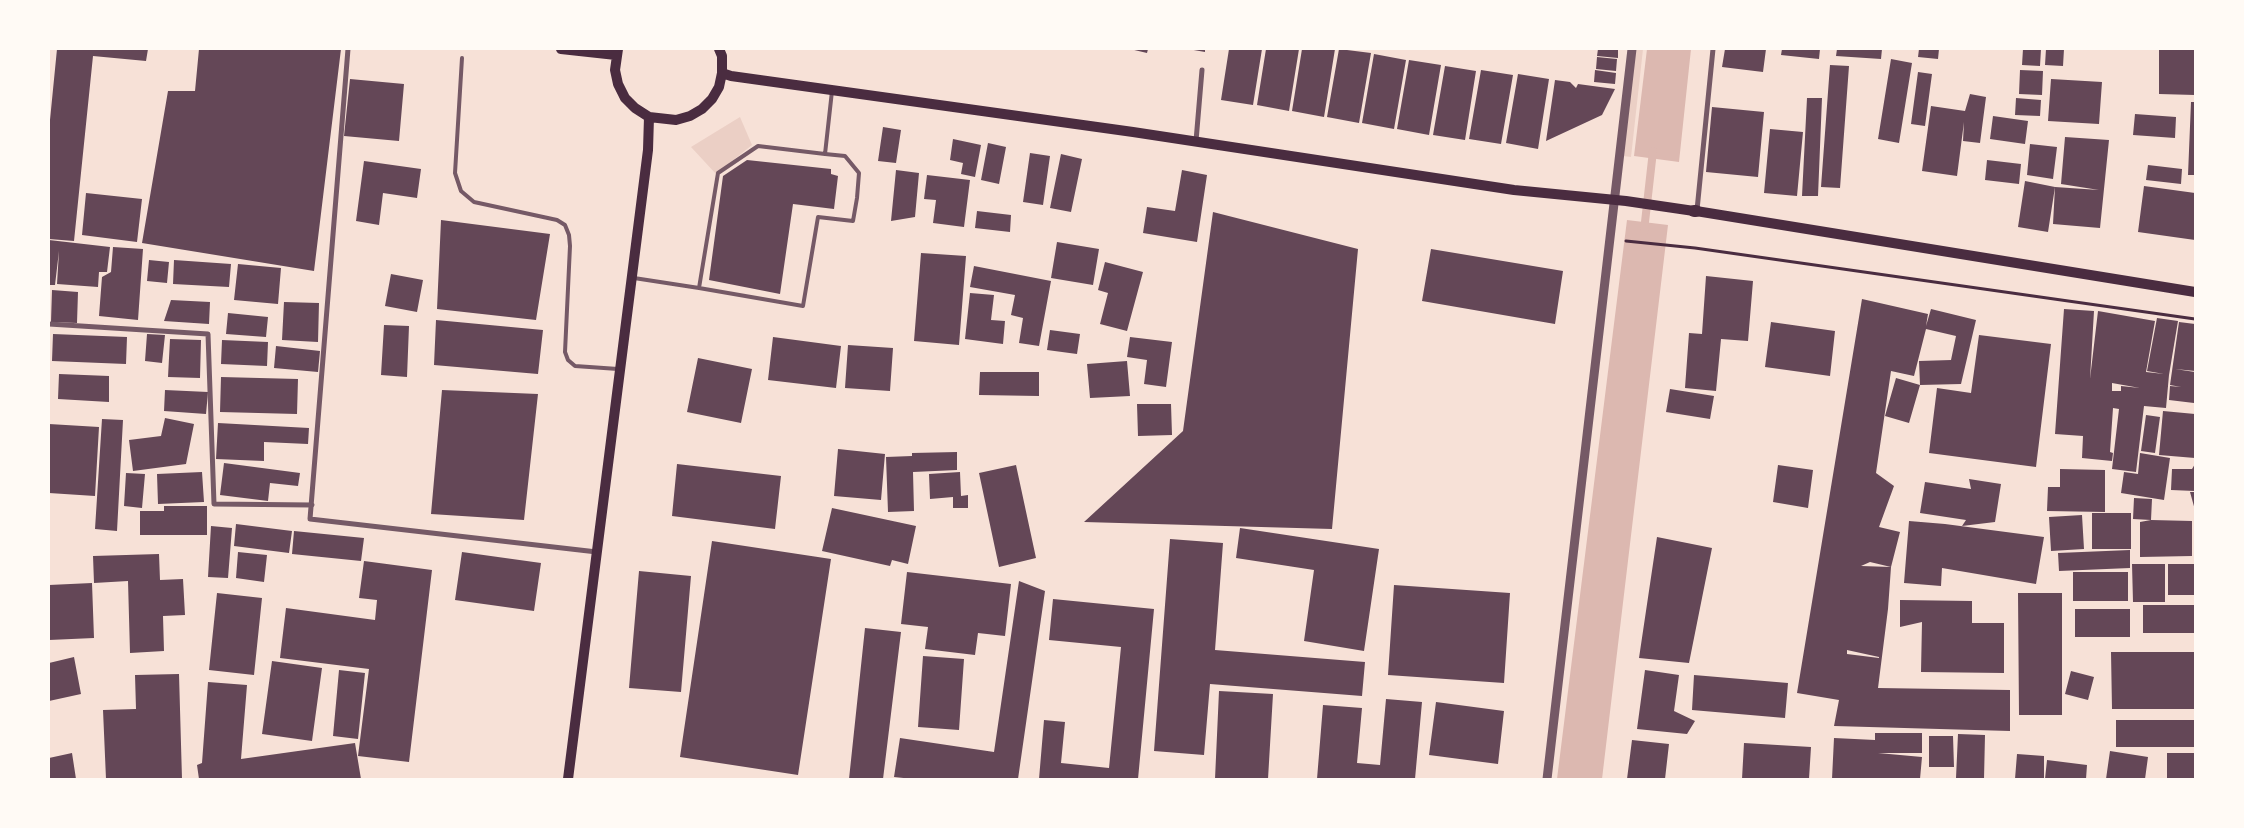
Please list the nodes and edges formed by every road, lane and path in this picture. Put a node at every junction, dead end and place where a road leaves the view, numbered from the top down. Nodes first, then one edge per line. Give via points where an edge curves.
1 (348, 49) edge
2 (561, 49) edge
3 (720, 49) edge
4 (1632, 49) edge
5 (1713, 49) edge
6 (617, 52) edge
7 (462, 58) dead end
8 (1202, 70) dead end
9 (722, 73) junction
10 (832, 91) junction
11 (649, 117) junction
12 (1196, 142) junction
13 (825, 154) junction
14 (1620, 201) junction
15 (1696, 211) junction
16 (1616, 240) dead end
17 (631, 277) junction
18 (700, 288) junction
19 (2195, 292) edge
20 (2195, 320) edge
21 (49, 324) edge
22 (620, 370) junction
23 (312, 505) junction
24 (597, 552) junction
25 (568, 779) edge
26 (1548, 779) edge

1 - 23 street
2 - 6 main road
3 - 9 main road
4 - 14 street
5 - 15 street
6 - 11 main road via 615,70 618,84 625,98
7 - 22 lane via 455,173 461,191 474,202 557,220 565,225 570,246 564,352 575,366
8 - 12 street
9 - 10 main road
9 - 11 main road via 712,99 696,112 676,120
10 - 12 main road
10 - 13 lane
11 - 17 main road via 648,150
12 - 14 main road via 1514,190
13 - 18 lane via 758,146 718,173
13 - 18 lane via 844,156 859,173 857,198 853,221 818,218 803,306
14 - 15 main road
14 - 26 street
15 - 19 main road
16 - 20 path via 1695,248
17 - 18 lane
17 - 22 main road
21 - 23 street via 208,334 214,504
22 - 24 main road
23 - 24 street via 310,519
24 - 25 main road

